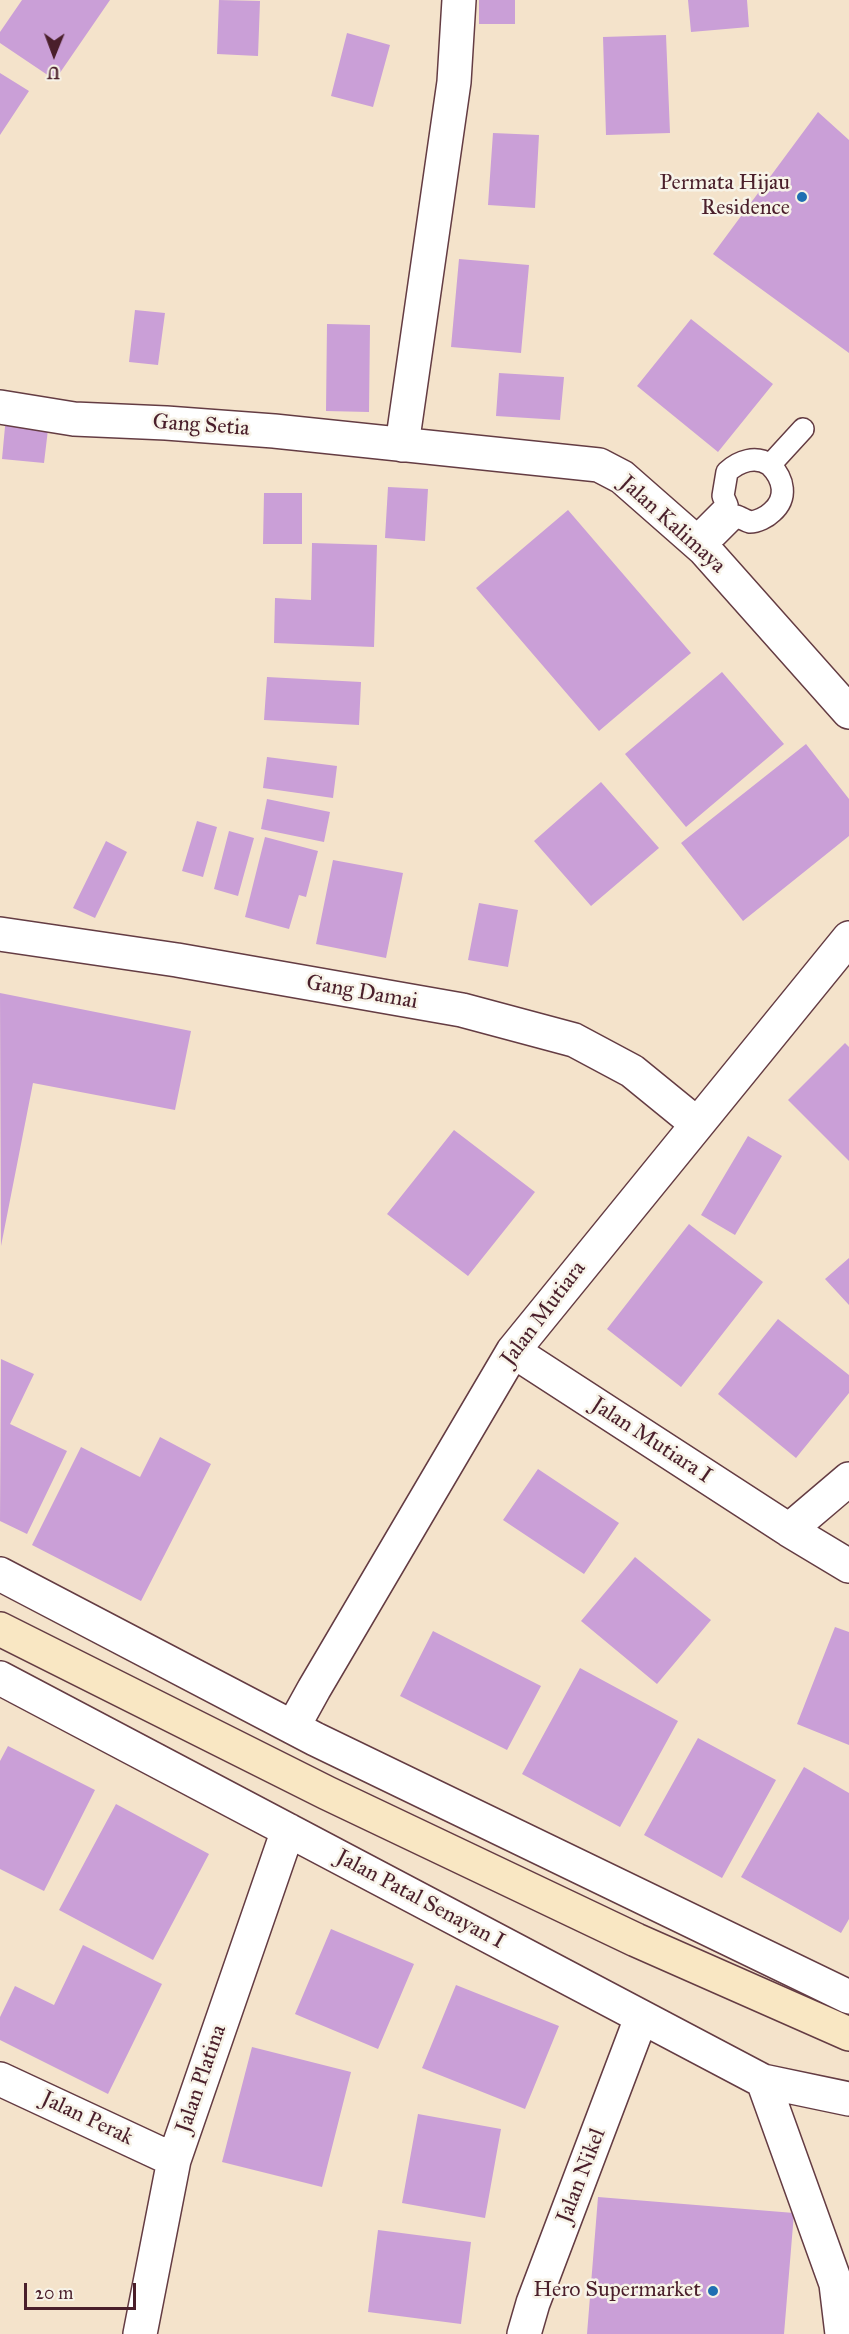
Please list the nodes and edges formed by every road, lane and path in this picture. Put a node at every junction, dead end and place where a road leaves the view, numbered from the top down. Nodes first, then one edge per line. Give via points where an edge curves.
1 (459, 0) edge
2 (0, 407) edge
3 (803, 429) dead end
4 (402, 445) junction
5 (770, 465) junction
6 (698, 544) junction
7 (849, 712) edge
8 (0, 934) edge
9 (849, 938) edge
10 (697, 1124) junction
11 (513, 1351) junction
12 (849, 1479) edge
13 (789, 1530) junction
14 (849, 1566) edge
15 (0, 1574) edge
16 (0, 1629) edge
17 (0, 1678) edge
18 (293, 1727) junction
19 (288, 1830) junction
20 (849, 1997) edge
21 (641, 2018) junction
22 (840, 2030) edge
23 (0, 2079) edge
24 (763, 2081) junction
25 (849, 2099) edge
26 (174, 2160) junction
27 (140, 2334) edge
28 (524, 2334) edge
29 (842, 2334) edge

1 - 4 street via 454,82
2 - 4 street, Gang Setia via 74,418 188,424
3 - 5 lane
4 - 6 street, Jalan Kalimaya via 599,465 622,477
5 - 6 lane via 754,459 727,472 723,496 728,505
5 - 6 lane via 781,479 783,492 777,508 766,518 750,522 736,516
6 - 7 street, Jalan Kalimaya
8 - 10 street, Gang Damai via 177,960 462,1010 574,1040 632,1071
9 - 10 street, Jalan Mutiara
10 - 11 street, Jalan Mutiara
11 - 13 street, Jalan Mutiara I
11 - 18 street, Jalan Mutiara
12 - 13 street
13 - 14 street, Jalan Mutiara I
15 - 18 street
16 - 22 main road via 348,1803 636,1940
17 - 19 street, Jalan Patal Senayan I
18 - 20 street
19 - 21 street, Jalan Patal Senayan I
19 - 26 street, Jalan Platina
21 - 24 street, Jalan Patal Senayan I
21 - 28 street, Jalan Nikel
23 - 26 street, Jalan Perak
24 - 25 street, Jalan Patal Senayan I
24 - 29 street via 836,2284
26 - 27 street, Jalan Platina

